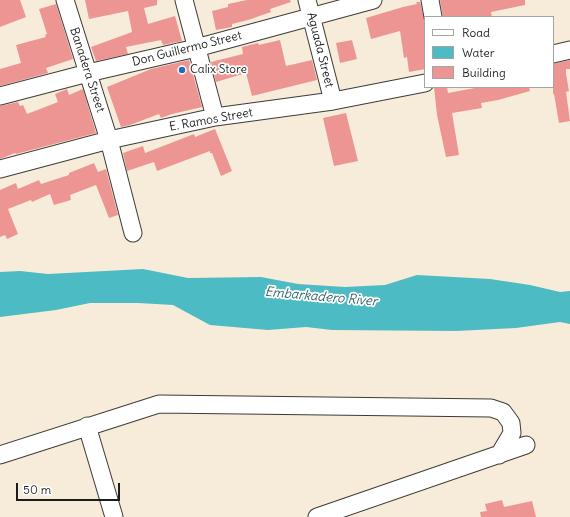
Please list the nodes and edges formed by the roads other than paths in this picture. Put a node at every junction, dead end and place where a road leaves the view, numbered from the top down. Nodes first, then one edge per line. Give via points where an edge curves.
1 (65, 0) edge
2 (184, 0) edge
3 (307, 0) edge
4 (373, 0) edge
5 (430, 0) edge
6 (433, 16) edge
7 (311, 17) junction
8 (196, 48) junction
9 (570, 50) edge
10 (554, 54) edge
11 (88, 73) junction
12 (424, 83) edge
13 (0, 96) edge
14 (333, 101) junction
15 (215, 117) junction
16 (109, 140) junction
17 (0, 169) edge
18 (133, 234) dead end
19 (87, 426) junction
20 (526, 445) dead end
21 (0, 455) edge
22 (499, 455) junction
23 (114, 517) edge
24 (317, 517) edge

1 - 11 street, Banadera Street
2 - 8 street
3 - 7 street, Aguada Street
4 - 7 street, Don Guillermo Street
5 - 6 street
7 - 8 street, Don Guillermo Street
7 - 14 street, Aguada Street
8 - 11 street, Don Guillermo Street
8 - 15 street
9 - 10 street
11 - 13 street, Don Guillermo Street
11 - 16 street, Banadera Street
12 - 14 street, E. Ramos Street
14 - 15 street, E. Ramos Street
15 - 16 street, E. Ramos Street
16 - 17 street, E. Ramos Street
16 - 18 street, Banadera Street
19 - 21 street
19 - 22 street via 159,404 491,408 503,412 511,423 512,433
19 - 23 street
20 - 22 street
22 - 24 street

